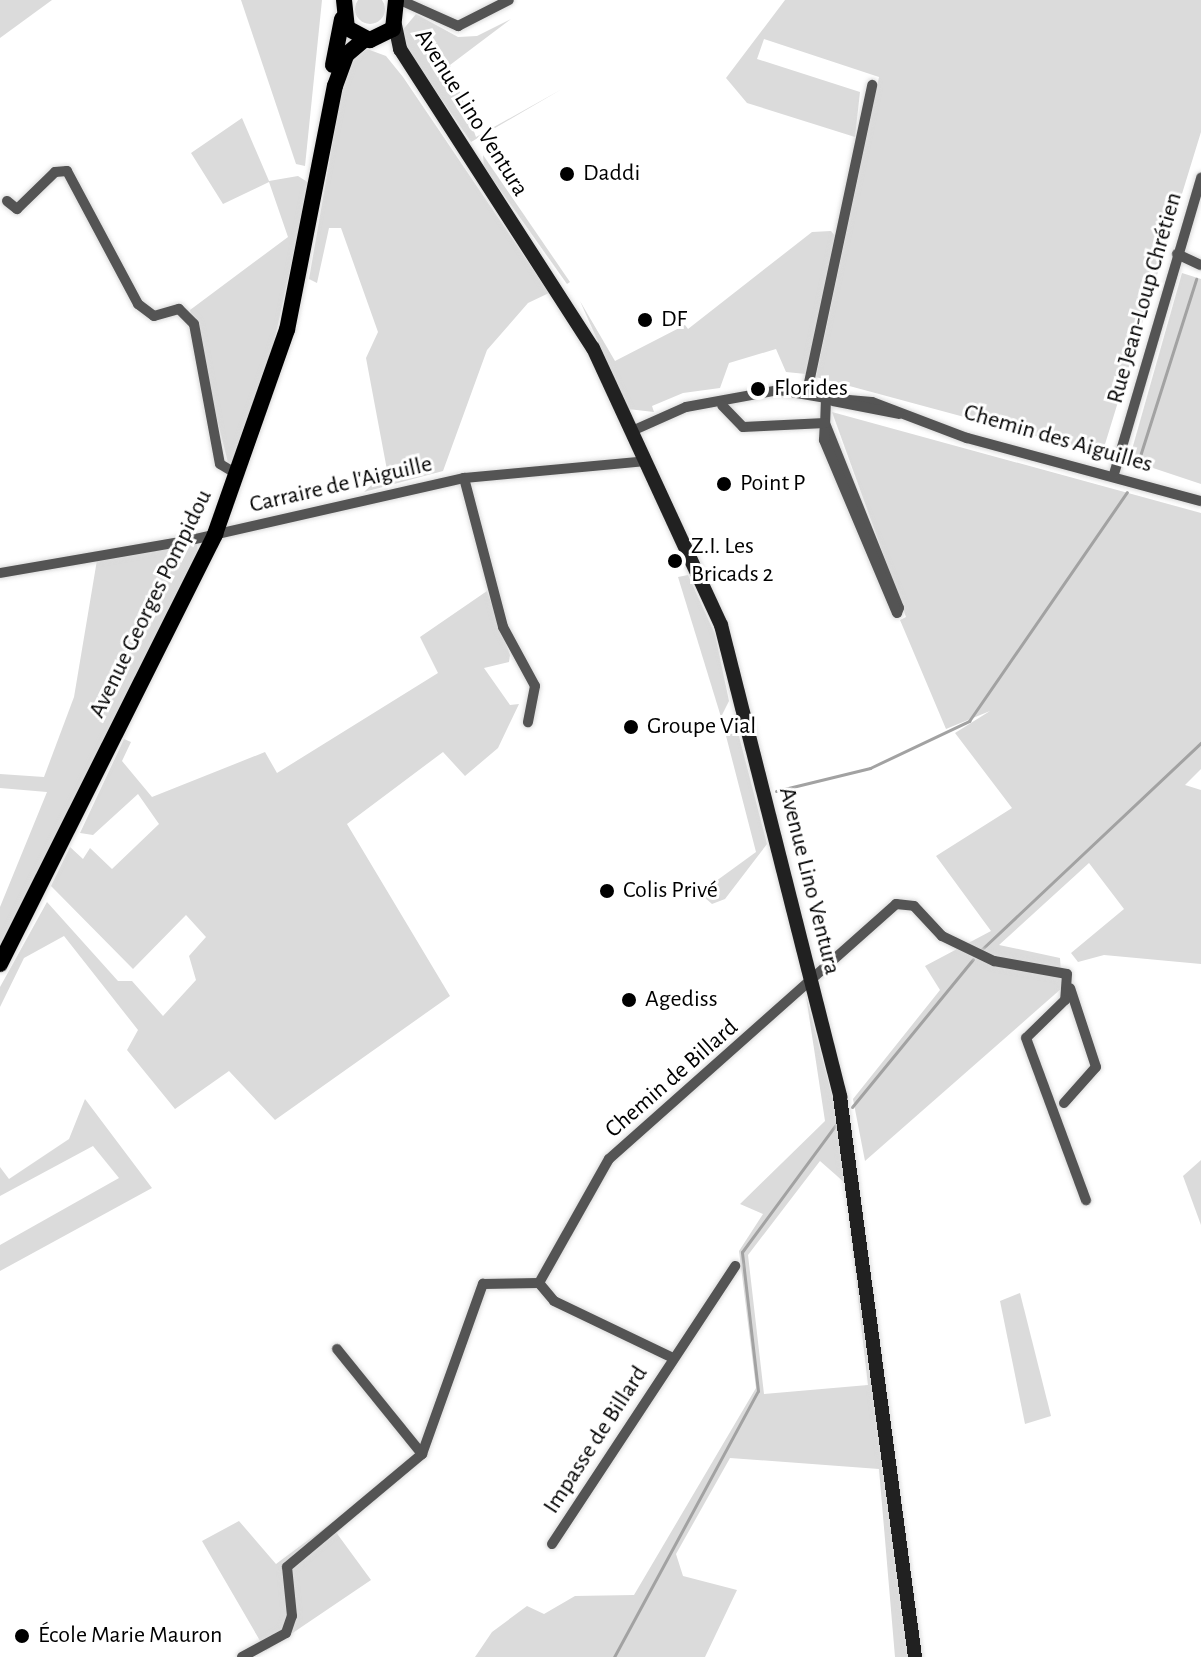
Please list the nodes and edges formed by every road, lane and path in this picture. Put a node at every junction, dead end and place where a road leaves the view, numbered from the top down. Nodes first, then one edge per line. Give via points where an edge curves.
1 (344, 0) edge
2 (398, 0) edge
3 (509, 0) edge
4 (420, 6) junction
5 (342, 19) junction
6 (396, 22) junction
7 (372, 39) junction
8 (872, 85) dead end
9 (321, 154) junction
10 (1201, 178) edge
11 (7, 201) dead end
12 (514, 224) junction
13 (1177, 254) junction
14 (1201, 265) edge
15 (807, 392) junction
16 (826, 398) junction
17 (722, 405) junction
18 (825, 423) junction
19 (632, 431) junction
20 (646, 461) junction
21 (1114, 474) junction
22 (238, 475) junction
23 (464, 478) junction
24 (1201, 501) edge
25 (215, 534) junction
26 (0, 573) edge
27 (528, 722) dead end
28 (0, 964) edge
29 (812, 984) junction
30 (1070, 986) junction
31 (1064, 1103) dead end
32 (1086, 1200) dead end
33 (735, 1266) dead end
34 (539, 1283) junction
35 (337, 1349) dead end
36 (673, 1358) junction
37 (422, 1454) junction
38 (552, 1544) dead end
39 (909, 1597) junction
40 (242, 1657) edge
41 (915, 1657) edge
42 (922, 1657) edge

1 - 5 main road, Avenue Georges Pompidou
2 - 4 street
2 - 6 main road
3 - 4 street via 462,26
4 - 6 street
5 - 7 main road
5 - 9 main road, Avenue Georges Pompidou
6 - 7 main road, Avenue Georges Pompidou
6 - 12 main road, Avenue Lino Ventura via 400,49
7 - 9 main road, Avenue Georges Pompidou via 340,68
7 - 12 main road, Avenue Lino Ventura
8 - 15 street
9 - 22 main road, Avenue Georges Pompidou via 287,330
10 - 13 street, Rue Jean-Loup Chrétien
11 - 22 street via 17,209 55,172 67,171 138,304 154,316 179,309 194,324 220,464
12 - 19 main road, Avenue Lino Ventura via 593,348
13 - 14 street
13 - 21 street, Rue Jean-Loup Chrétien
15 - 16 street
15 - 17 street via 769,391
16 - 18 street
16 - 21 street, Chemin des Aiguilles via 905,414
17 - 18 street via 731,422
17 - 19 street via 686,407
18 - 18 street via 824,440 897,613 899,608
19 - 20 main road, Avenue Lino Ventura
20 - 23 street, Carraire de l'Aiguille
20 - 29 main road, Avenue Lino Ventura via 721,625
21 - 24 street, Chemin des Aiguilles
22 - 25 main road, Avenue Georges Pompidou
23 - 25 street, Carraire de l'Aiguille
23 - 27 street via 503,627 535,686
25 - 26 street, Carraire de l'Aiguille
25 - 28 main road, Avenue Georges Pompidou
29 - 30 street, Chemin de Billard via 905,901 957,945 994,961 1067,974
29 - 34 street, Chemin de Billard via 609,1159
29 - 39 main road, Avenue Lino Ventura via 859,1199
30 - 31 street via 1096,1067
30 - 32 street via 1065,1000 1026,1038
33 - 36 street, Impasse de Billard
34 - 36 street, Impasse de Billard via 554,1301
34 - 37 street via 483,1284
35 - 37 street
36 - 38 street, Impasse de Billard
37 - 40 street via 287,1567 292,1616 286,1633
39 - 41 main road, Avenue Lino Ventura
39 - 42 main road, Avenue Lino Ventura

